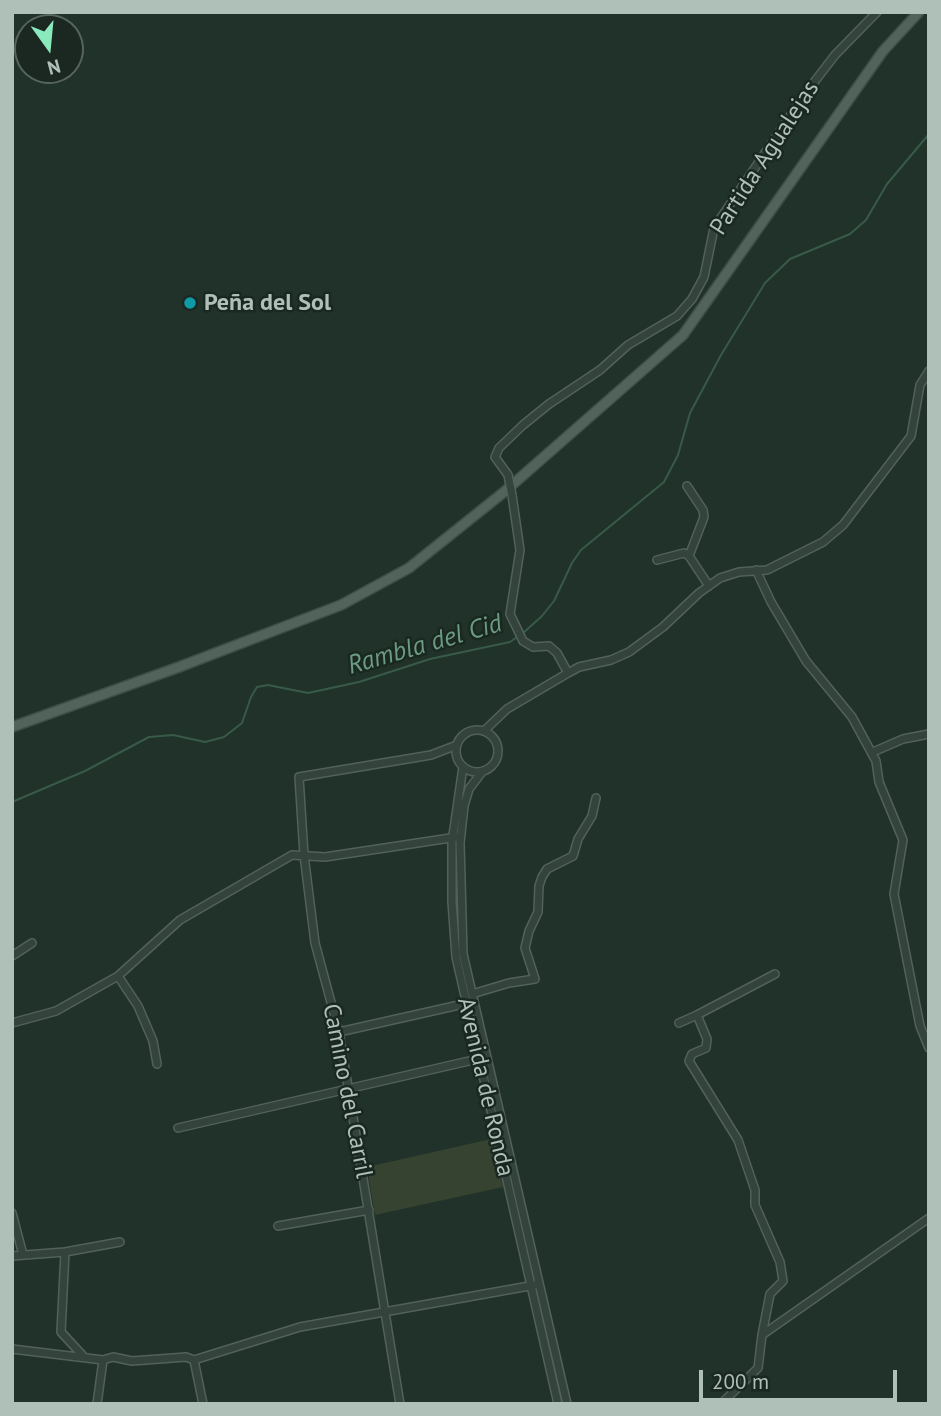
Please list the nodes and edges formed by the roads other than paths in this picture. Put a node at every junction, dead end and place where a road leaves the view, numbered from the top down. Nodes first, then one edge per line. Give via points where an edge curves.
1 (877, 12) edge
2 (919, 12) edge
3 (929, 371) edge
4 (687, 486) dead end
5 (689, 556) junction
6 (657, 560) dead end
7 (756, 570) junction
8 (709, 586) junction
9 (568, 673) junction
10 (12, 727) edge
11 (488, 733) junction
12 (929, 733) edge
13 (457, 744) junction
14 (873, 752) junction
15 (431, 755) junction
16 (458, 760) junction
17 (463, 767) junction
18 (482, 772) junction
19 (596, 798) dead end
20 (456, 837) junction
21 (304, 855) junction
22 (32, 943) dead end
23 (12, 956) edge
24 (775, 974) dead end
25 (118, 976) junction
26 (471, 1000) junction
27 (697, 1015) junction
28 (12, 1023) edge
29 (679, 1023) dead end
30 (339, 1032) junction
31 (929, 1048) edge
32 (482, 1058) junction
33 (158, 1064) dead end
34 (349, 1088) junction
35 (178, 1128) dead end
36 (369, 1210) junction
37 (12, 1213) edge
38 (929, 1218) edge
39 (278, 1226) dead end
40 (120, 1242) dead end
41 (65, 1252) junction
42 (23, 1255) junction
43 (12, 1256) edge
44 (535, 1285) junction
45 (386, 1312) junction
46 (762, 1335) junction
47 (12, 1349) edge
48 (85, 1357) junction
49 (103, 1360) junction
50 (194, 1360) junction
51 (97, 1404) edge
52 (204, 1404) edge
53 (400, 1404) edge
54 (558, 1404) edge
55 (567, 1404) edge
56 (722, 1404) edge

1 - 9 street, Partida Agualejas, bridge via 805,94 721,218 710,241 704,277 692,299 677,316 628,345 499,448 495,457 508,475 520,550 510,614 523,641 533,647 549,646
2 - 10 main road via 883,51 683,335 505,492 409,568 341,605
3 - 7 street via 920,385 911,436 843,525 824,542 766,570
4 - 5 street via 704,517
5 - 6 street via 684,553
5 - 8 street
7 - 8 street via 720,578
7 - 14 street via 806,660
8 - 9 street via 629,652
9 - 11 street via 507,709
11 - 13 street via 465,734
11 - 18 street via 499,752 491,768
12 - 14 street
13 - 15 street
13 - 16 street
14 - 31 street via 879,782 903,841 894,894 920,1026
15 - 16 street
15 - 21 street, Camino del Carril via 299,778
16 - 17 street
17 - 18 street
17 - 20 street, Avenida de Ronda
18 - 20 street, Avenida de Ronda via 470,789
19 - 26 street via 573,856 547,869 542,877 538,912 525,942 535,979 509,983
20 - 21 street via 325,858
20 - 26 street, Avenida de Ronda via 452,902 456,957
21 - 25 street via 292,855 180,920
21 - 30 street, Camino del Carril via 315,943
22 - 23 street
24 - 27 street
25 - 28 street via 56,1011
25 - 33 street via 138,1006
26 - 30 street
26 - 32 street, Avenida de Ronda
27 - 29 street
27 - 46 street via 707,1044 689,1060 738,1140 755,1205 780,1262 782,1282 770,1294
30 - 34 street, Camino del Carril
32 - 34 street
32 - 44 street, Avenida de Ronda
34 - 35 street
34 - 36 street, Camino del Carril
36 - 39 street
36 - 45 street, Camino del Carril
37 - 42 street
38 - 46 street
40 - 41 street
41 - 42 street
41 - 48 street via 61,1332
42 - 43 street
44 - 45 street
44 - 54 street, Avenida de Ronda
44 - 55 street, Avenida de Ronda
45 - 50 street via 300,1327
45 - 53 street, Camino del Carril
46 - 56 street via 758,1368
47 - 48 street
48 - 49 street
49 - 50 street
49 - 51 street
50 - 52 street

